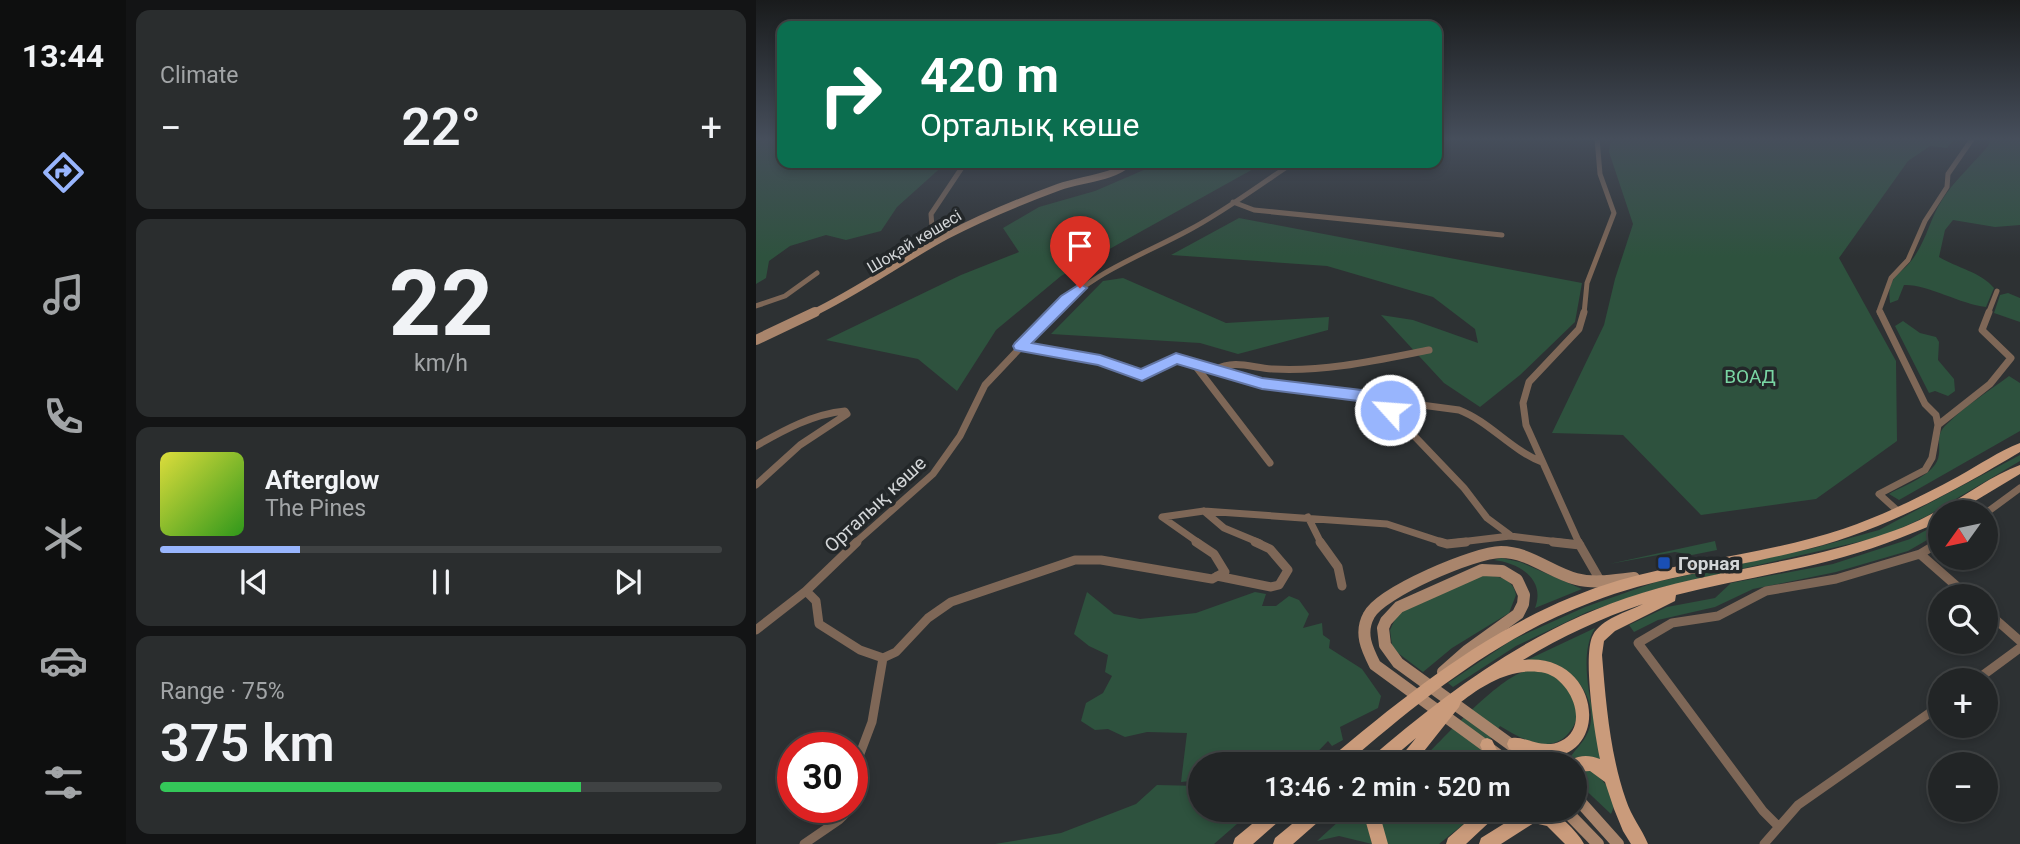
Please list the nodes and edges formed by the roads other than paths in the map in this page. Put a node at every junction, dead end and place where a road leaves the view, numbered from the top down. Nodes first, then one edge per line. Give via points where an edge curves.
1 (955, 177) edge
2 (1097, 177) edge
3 (1271, 177) edge
4 (1601, 177) edge
5 (1948, 177) edge
6 (1233, 202) junction
7 (1502, 235) dead end
8 (943, 238) junction
9 (817, 273) dead end
10 (1997, 291) dead end
11 (756, 306) edge
12 (756, 340) edge
13 (1020, 346) junction
14 (1429, 350) dead end
15 (1194, 364) junction
16 (1215, 370) junction
17 (1378, 398) junction
18 (1938, 425) junction
19 (756, 446) edge
20 (2020, 447) edge
21 (1542, 462) junction
22 (1270, 463) dead end
23 (2020, 469) edge
24 (756, 485) edge
25 (2020, 488) edge
26 (1966, 500) edge
27 (1998, 504) edge
28 (1204, 511) junction
29 (1899, 512) junction
30 (1308, 517) junction
31 (1928, 521) edge
32 (1510, 536) junction
33 (1580, 545) junction
34 (1928, 549) edge
35 (1920, 554) junction
36 (1217, 576) junction
37 (1954, 584) edge
38 (1342, 586) dead end
39 (1693, 586) junction
40 (1604, 587) junction
41 (806, 591) junction
42 (1998, 622) edge
43 (756, 630) edge
44 (2020, 641) edge
45 (2020, 648) edge
46 (883, 658) junction
47 (1993, 668) edge
48 (1435, 680) junction
49 (1472, 682) junction
50 (1928, 714) edge
51 (868, 733) edge
52 (1514, 744) junction
53 (1487, 745) junction
54 (1349, 752) edge
55 (1389, 752) edge
56 (1414, 752) edge
57 (1490, 752) edge
58 (1496, 752) edge
59 (1524, 752) edge
60 (1587, 764) edge
61 (1612, 780) junction
62 (1587, 809) edge
63 (1266, 822) edge
64 (1307, 822) edge
65 (1374, 822) edge
66 (1479, 822) edge
67 (1558, 822) edge
68 (1577, 822) edge
69 (835, 823) edge
70 (1776, 824) junction
71 (1560, 826) junction
72 (804, 844) edge
73 (1241, 844) edge
74 (1281, 844) edge
75 (1380, 844) edge
76 (1454, 844) edge
77 (1487, 844) edge
78 (1576, 844) edge
79 (1598, 844) edge
80 (1618, 844) edge
81 (1640, 844) edge
82 (1764, 844) edge

1 - 8 street via 931,214 932,227
2 - 8 main road, Шоқай көшесі via 1059,187
3 - 6 street, Орталық көше
4 - 21 street via 1614,213 1587,284 1583,321 1529,382 1523,403 1526,425
5 - 18 street via 1947,187 1908,260 1891,278 1879,311
6 - 7 street via 1254,210
6 - 13 street, Орталық көше via 1174,239 1100,274 1066,299
8 - 12 main road, Шоқай көшесі via 851,295
9 - 11 street via 785,296
10 - 18 street via 1982,330 2007,352 2010,363
13 - 15 street via 1100,360 1142,375 1170,359
13 - 41 street, Орталық көше via 985,385 960,436 933,474
14 - 16 street via 1344,367 1272,369 1231,362
15 - 16 street
15 - 22 street
16 - 17 street via 1262,384
17 - 21 street via 1472,414 1518,453
17 - 32 street via 1487,518
18 - 29 street via 1926,470 1879,494
19 - 24 street via 816,419 839,411 847,414 800,446
20 - 29 main road
21 - 33 street
23 - 26 main road
25 - 27 street
28 - 30 street
28 - 36 street via 1162,517 1221,558 1225,572
28 - 36 street via 1228,531 1265,544 1287,570 1279,585 1271,587
29 - 40 main road via 1838,536
30 - 32 street via 1387,524 1447,544
30 - 38 street via 1311,529 1338,564
31 - 39 main road via 1850,551
32 - 33 street
33 - 40 street
34 - 35 street
35 - 37 street
35 - 70 street via 1836,579 1766,591 1718,616 1672,624 1638,643
36 - 46 street via 1212,579 1101,560 1075,560 951,603 928,618 896,652
39 - 49 main road via 1642,599 1568,628
39 - 61 main road via 1610,626 1598,638 1598,690
40 - 48 main road
40 - 53 main road via 1574,579 1528,557 1502,552 1481,556 1381,599 1366,620 1368,655 1382,671
41 - 43 street, Орталық көше
41 - 46 street via 816,601 819,624 860,650
42 - 44 street
45 - 47 street
46 - 51 street
48 - 52 main road via 1518,614 1524,589 1511,574 1482,570 1398,606 1382,629 1385,647 1398,663
48 - 54 main road
49 - 52 main road via 1498,672 1548,667 1571,681 1579,692 1584,720 1574,740 1551,751
49 - 55 main road
49 - 56 main road
50 - 70 street via 1820,786
52 - 59 main road
53 - 57 main road
53 - 58 main road
60 - 61 main road via 1603,768
61 - 81 main road via 1622,816
62 - 80 main road
63 - 73 main road
64 - 74 main road
65 - 75 main road
66 - 76 main road
67 - 71 main road
68 - 79 main road
69 - 72 street
70 - 82 street
71 - 77 main road via 1533,815
71 - 78 main road

